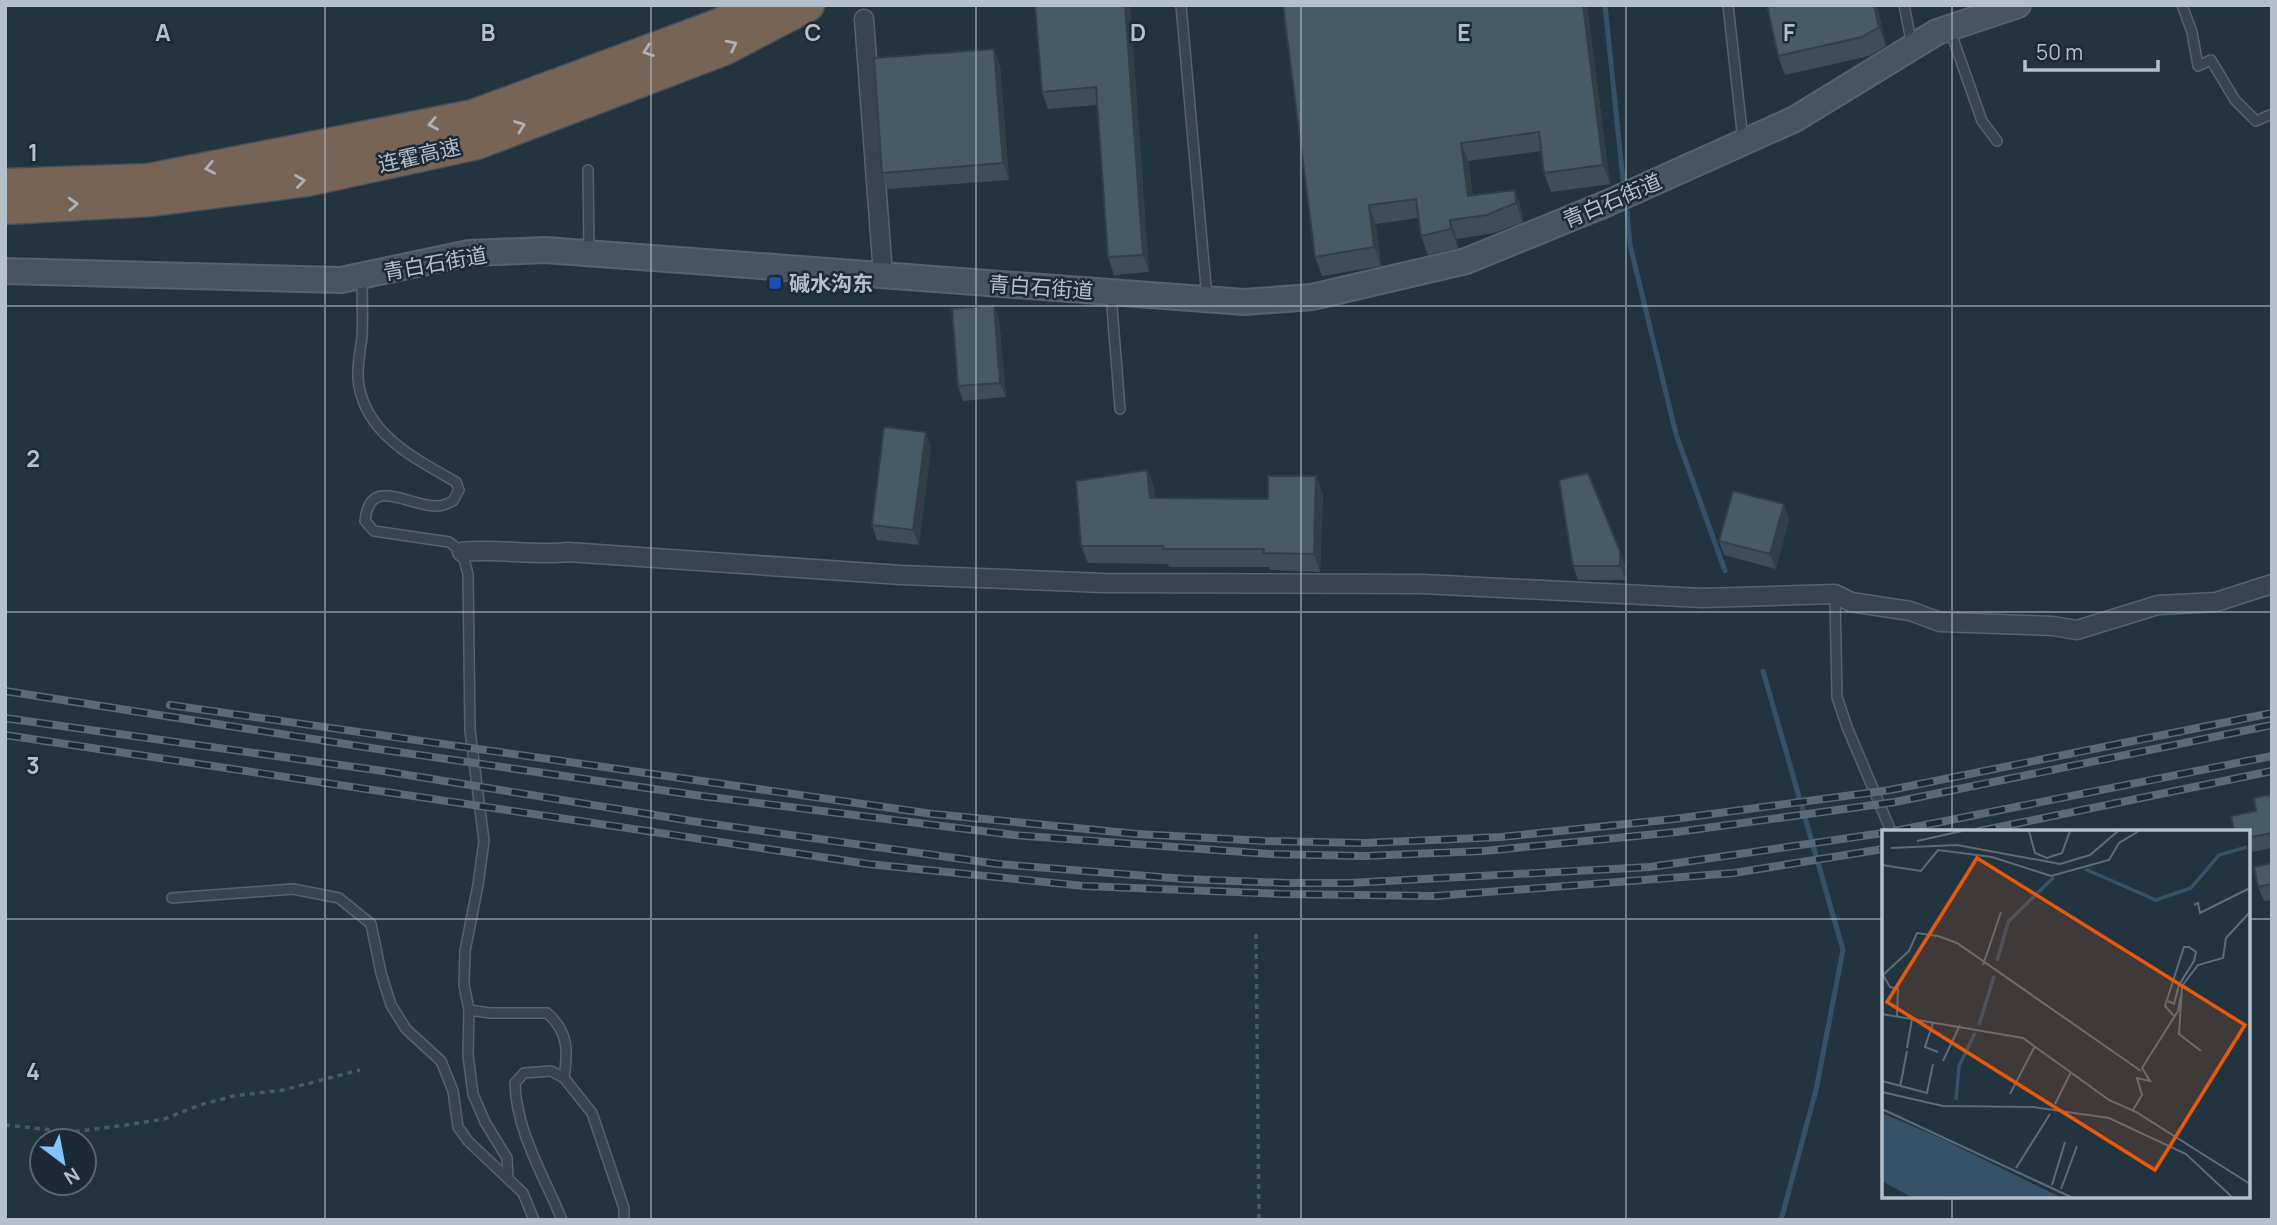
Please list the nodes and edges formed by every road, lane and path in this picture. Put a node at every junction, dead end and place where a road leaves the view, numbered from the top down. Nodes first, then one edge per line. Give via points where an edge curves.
1 (756, 5) edge
2 (808, 5) edge
3 (1181, 5) edge
4 (1728, 5) edge
5 (1904, 5) edge
6 (2018, 5) edge
7 (2182, 5) edge
8 (864, 19) dead end
9 (1949, 28) junction
10 (1912, 47) junction
11 (2272, 114) edge
12 (1997, 141) dead end
13 (1744, 142) junction
14 (588, 170) dead end
15 (5, 185) edge
16 (5, 208) edge
17 (589, 253) junction
18 (5, 271) edge
19 (883, 275) junction
20 (362, 276) junction
21 (1111, 292) junction
22 (1207, 300) junction
23 (1120, 409) dead end
24 (462, 552) junction
25 (2272, 584) edge
26 (1835, 594) junction
27 (1891, 830) edge
28 (172, 898) dead end
29 (1256, 934) dead end
30 (469, 1010) junction
31 (360, 1070) dead end
32 (565, 1079) junction
33 (5, 1125) edge
34 (508, 1178) junction
35 (534, 1220) edge
36 (562, 1220) edge
37 (625, 1220) edge
38 (1259, 1220) edge

1 -> 15 highway, 连霍高速 via 719,25 473,116 149,180
16 -> 2 highway, 连霍高速 via 152,200 307,180 477,143 724,49
3 - 22 lane
4 - 13 lane
5 - 10 lane
6 - 9 street, 青白石街道
7 - 11 lane via 2198,66 2211,60 2235,100 2256,121
8 - 19 street
9 - 10 street, 青白石街道
9 - 12 lane via 1982,121
10 - 13 street, 青白石街道 via 1794,119
13 - 22 street, 青白石街道 via 1466,261 1311,297
14 - 17 lane
17 - 19 street, 青白石街道
17 - 20 street, 青白石街道 via 469,253
18 - 20 street, 青白石街道 via 341,280
19 - 21 street, 青白石街道
20 - 24 lane via 358,384 365,407 387,438 456,481 458,490 453,501 439,507 383,495 370,501 365,521 374,531 449,542
21 - 22 street, 青白石街道
21 - 23 lane
24 - 26 street via 568,552 901,575 1104,583 1423,584 1702,598
24 - 30 lane via 468,574 470,730 484,841 465,951
25 - 26 street via 2216,602 2158,606 2077,630 1940,622
26 - 27 lane via 1837,698
28 - 34 lane via 293,889 339,898 372,924 391,1005 406,1029 441,1062 453,1091 458,1127
29 - 38 path
30 - 32 lane via 547,1013 564,1036 568,1053
30 - 34 lane via 473,1094 507,1158
31 - 33 path via 283,1090 233,1096 164,1119 126,1125 72,1132
32 - 36 lane via 536,1070 524,1073 515,1083 522,1126
32 - 37 lane via 592,1113
34 - 35 lane via 523,1193

